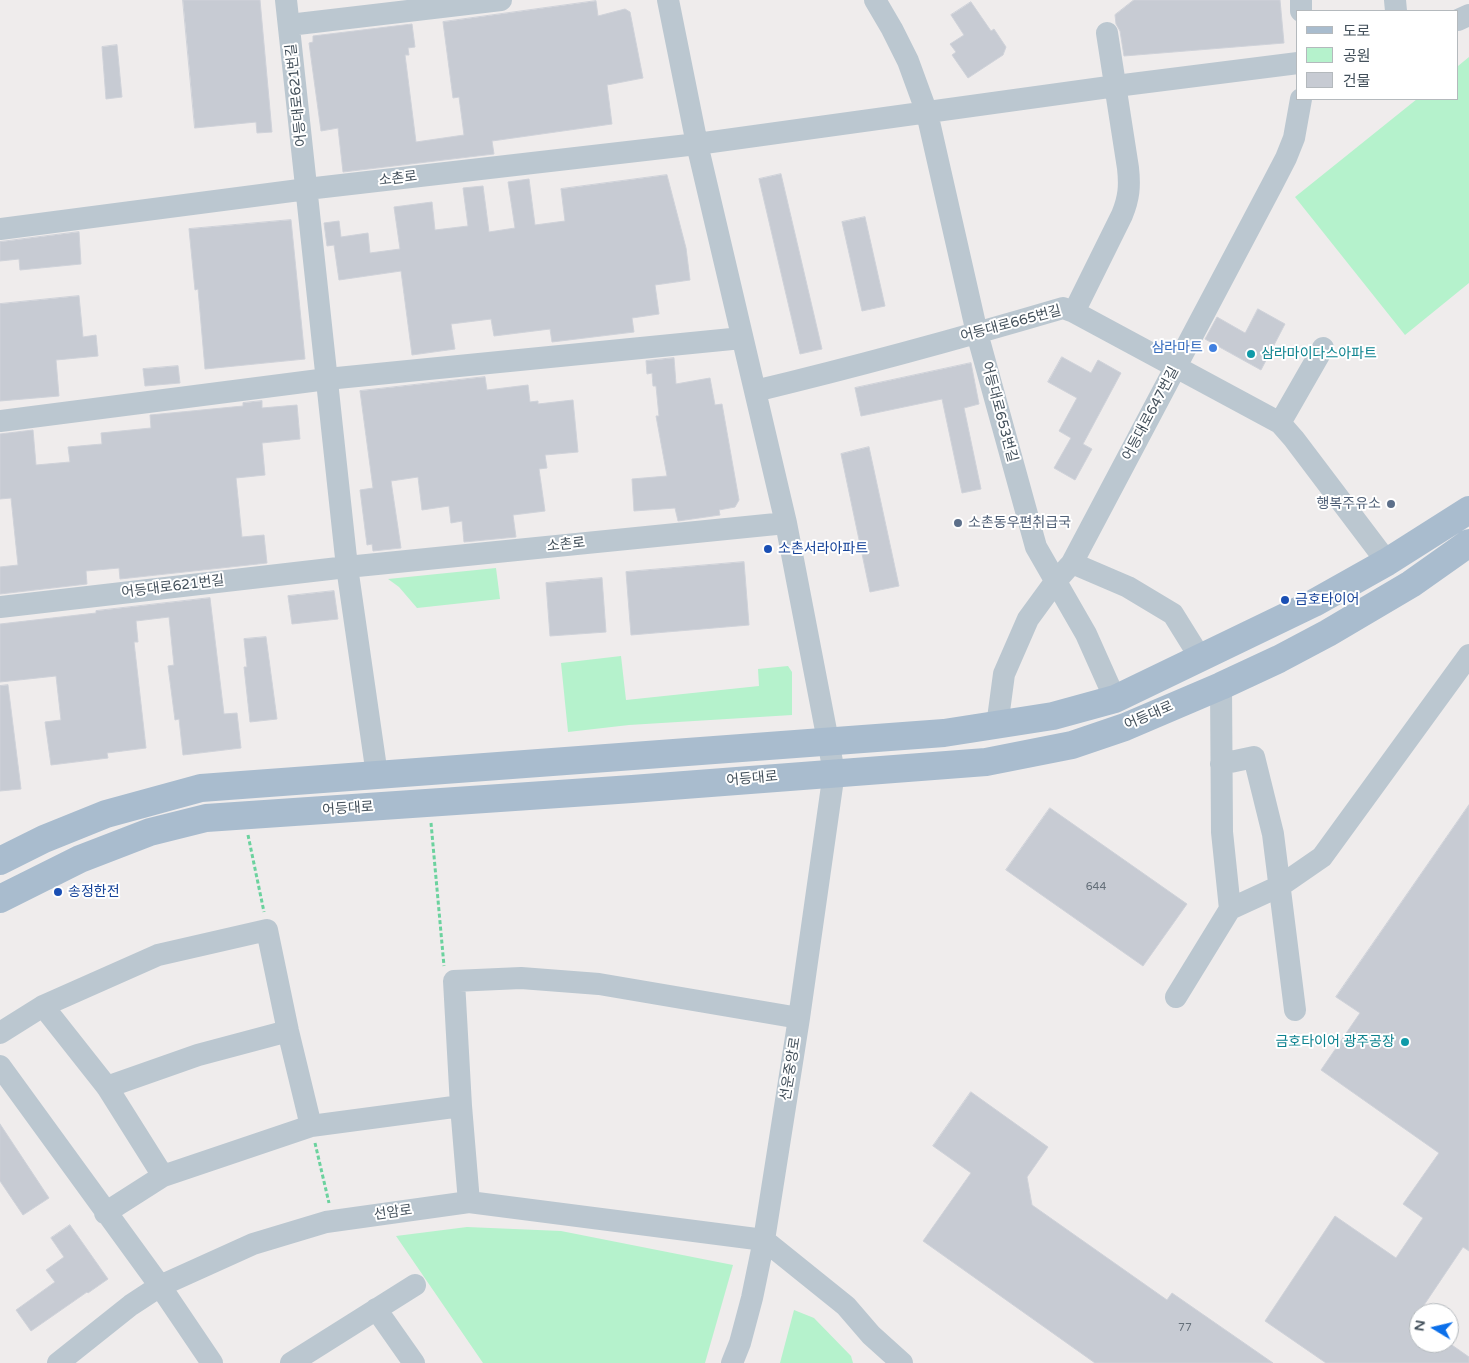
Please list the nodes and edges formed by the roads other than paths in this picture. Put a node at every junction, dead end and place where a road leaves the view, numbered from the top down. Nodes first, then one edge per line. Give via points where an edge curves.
1 (286, 0) edge
2 (501, 0) edge
3 (668, 0) edge
4 (875, 0) edge
5 (289, 25) junction
6 (1107, 33) dead end
7 (1296, 63) edge
8 (1116, 86) junction
9 (1301, 100) edge
10 (927, 113) junction
11 (697, 144) junction
12 (307, 189) junction
13 (0, 229) edge
14 (1074, 312) junction
15 (977, 333) junction
16 (742, 338) junction
17 (1324, 348) dead end
18 (1176, 367) junction
19 (326, 379) junction
20 (755, 391) junction
21 (0, 421) edge
22 (1280, 423) junction
23 (1469, 510) edge
24 (786, 523) junction
25 (1469, 543) edge
26 (1387, 562) junction
27 (1072, 563) junction
28 (347, 567) junction
29 (1055, 582) junction
30 (0, 607) edge
31 (1469, 655) edge
32 (1201, 659) junction
33 (1221, 686) junction
34 (1115, 699) junction
35 (997, 726) junction
36 (828, 741) junction
37 (1221, 764) junction
38 (834, 772) junction
39 (377, 775) junction
40 (0, 862) edge
41 (1280, 886) junction
42 (0, 899) edge
43 (1230, 909) junction
44 (1176, 996) dead end
45 (43, 1006) junction
46 (1295, 1010) dead end
47 (799, 1018) junction
48 (288, 1031) junction
49 (0, 1033) edge
50 (0, 1066) edge
51 (107, 1087) junction
52 (461, 1106) junction
53 (311, 1126) junction
54 (163, 1176) junction
55 (469, 1202) junction
56 (105, 1213) junction
57 (764, 1240) junction
58 (414, 1285) dead end
59 (160, 1286) junction
60 (376, 1309) junction
61 (871, 1335) junction
62 (58, 1363) edge
63 (212, 1363) edge
64 (292, 1363) edge
65 (414, 1363) edge
66 (732, 1363) edge
67 (881, 1363) edge
68 (902, 1363) edge

1 - 5 street, 어등대로621번길
2 - 5 street
3 - 11 street
4 - 10 street, 어등대로653번길 via 908,61
5 - 12 street, 어등대로621번길
6 - 8 street
7 - 8 street, 소촌로
8 - 10 street, 소촌로
8 - 14 street via 1128,168 1128,201
9 - 18 street, 어등대로647번길 via 1294,138 1286,158
10 - 11 street, 소촌로
10 - 15 street, 어등대로653번길
11 - 12 street, 소촌로
11 - 16 street
12 - 13 street
12 - 19 street, 어등대로621번길
14 - 15 street, 어등대로665번길 via 1063,308
14 - 18 street, 어등대로665번길
15 - 20 street, 어등대로665번길
15 - 29 street, 어등대로653번길 via 1036,546
16 - 19 street
16 - 20 street
17 - 22 street
18 - 22 street, 어등대로665번길
18 - 27 street, 어등대로647번길
19 - 21 street
19 - 28 street, 어등대로621번길
20 - 24 street
22 - 26 street, 어등대로665번길
23 - 26 main road, 어등대로
24 - 28 street, 소촌로
24 - 36 street
25 - 33 main road, 어등대로 via 1411,584 1328,633
26 - 32 main road, 어등대로 via 1314,603
27 - 29 street, 어등대로647번길
27 - 32 street via 1128,587 1173,614
28 - 30 street, 어등대로621번길
28 - 39 street, 어등대로621번길
29 - 34 street, 어등대로653번길 via 1086,634
29 - 35 street, 어등대로647번길 via 1028,619 1004,674
31 - 41 street via 1322,857
32 - 34 main road, 어등대로
33 - 37 street
33 - 38 main road, 어등대로 via 1125,727 1072,745 986,762
34 - 35 main road, 어등대로 via 1053,716
35 - 36 main road, 어등대로
36 - 38 street
36 - 39 main road, 어등대로
37 - 41 street via 1254,757 1273,834
37 - 43 street via 1222,832
38 - 42 main road, 어등대로 via 206,818 150,832 80,859
38 - 47 street, 선운중앙로
39 - 40 main road, 어등대로 via 201,788 106,814
41 - 43 street
41 - 46 street
43 - 44 street
45 - 48 street via 158,955 268,930
45 - 49 street
45 - 51 street
47 - 52 street via 599,984 521,978 454,981
47 - 57 street, 선운중앙로
48 - 51 street via 198,1055
48 - 53 street
50 - 56 street
51 - 54 street
52 - 53 street
52 - 55 street
53 - 54 street
54 - 56 street
55 - 57 street, 선암로
55 - 59 street, 선암로 via 326,1222 253,1244
56 - 59 street
57 - 61 street via 846,1306
57 - 66 street, 선운중앙로 via 752,1298
58 - 60 street
59 - 62 street, 선암로
59 - 63 street
60 - 64 street
60 - 65 street
61 - 67 street
61 - 68 street

